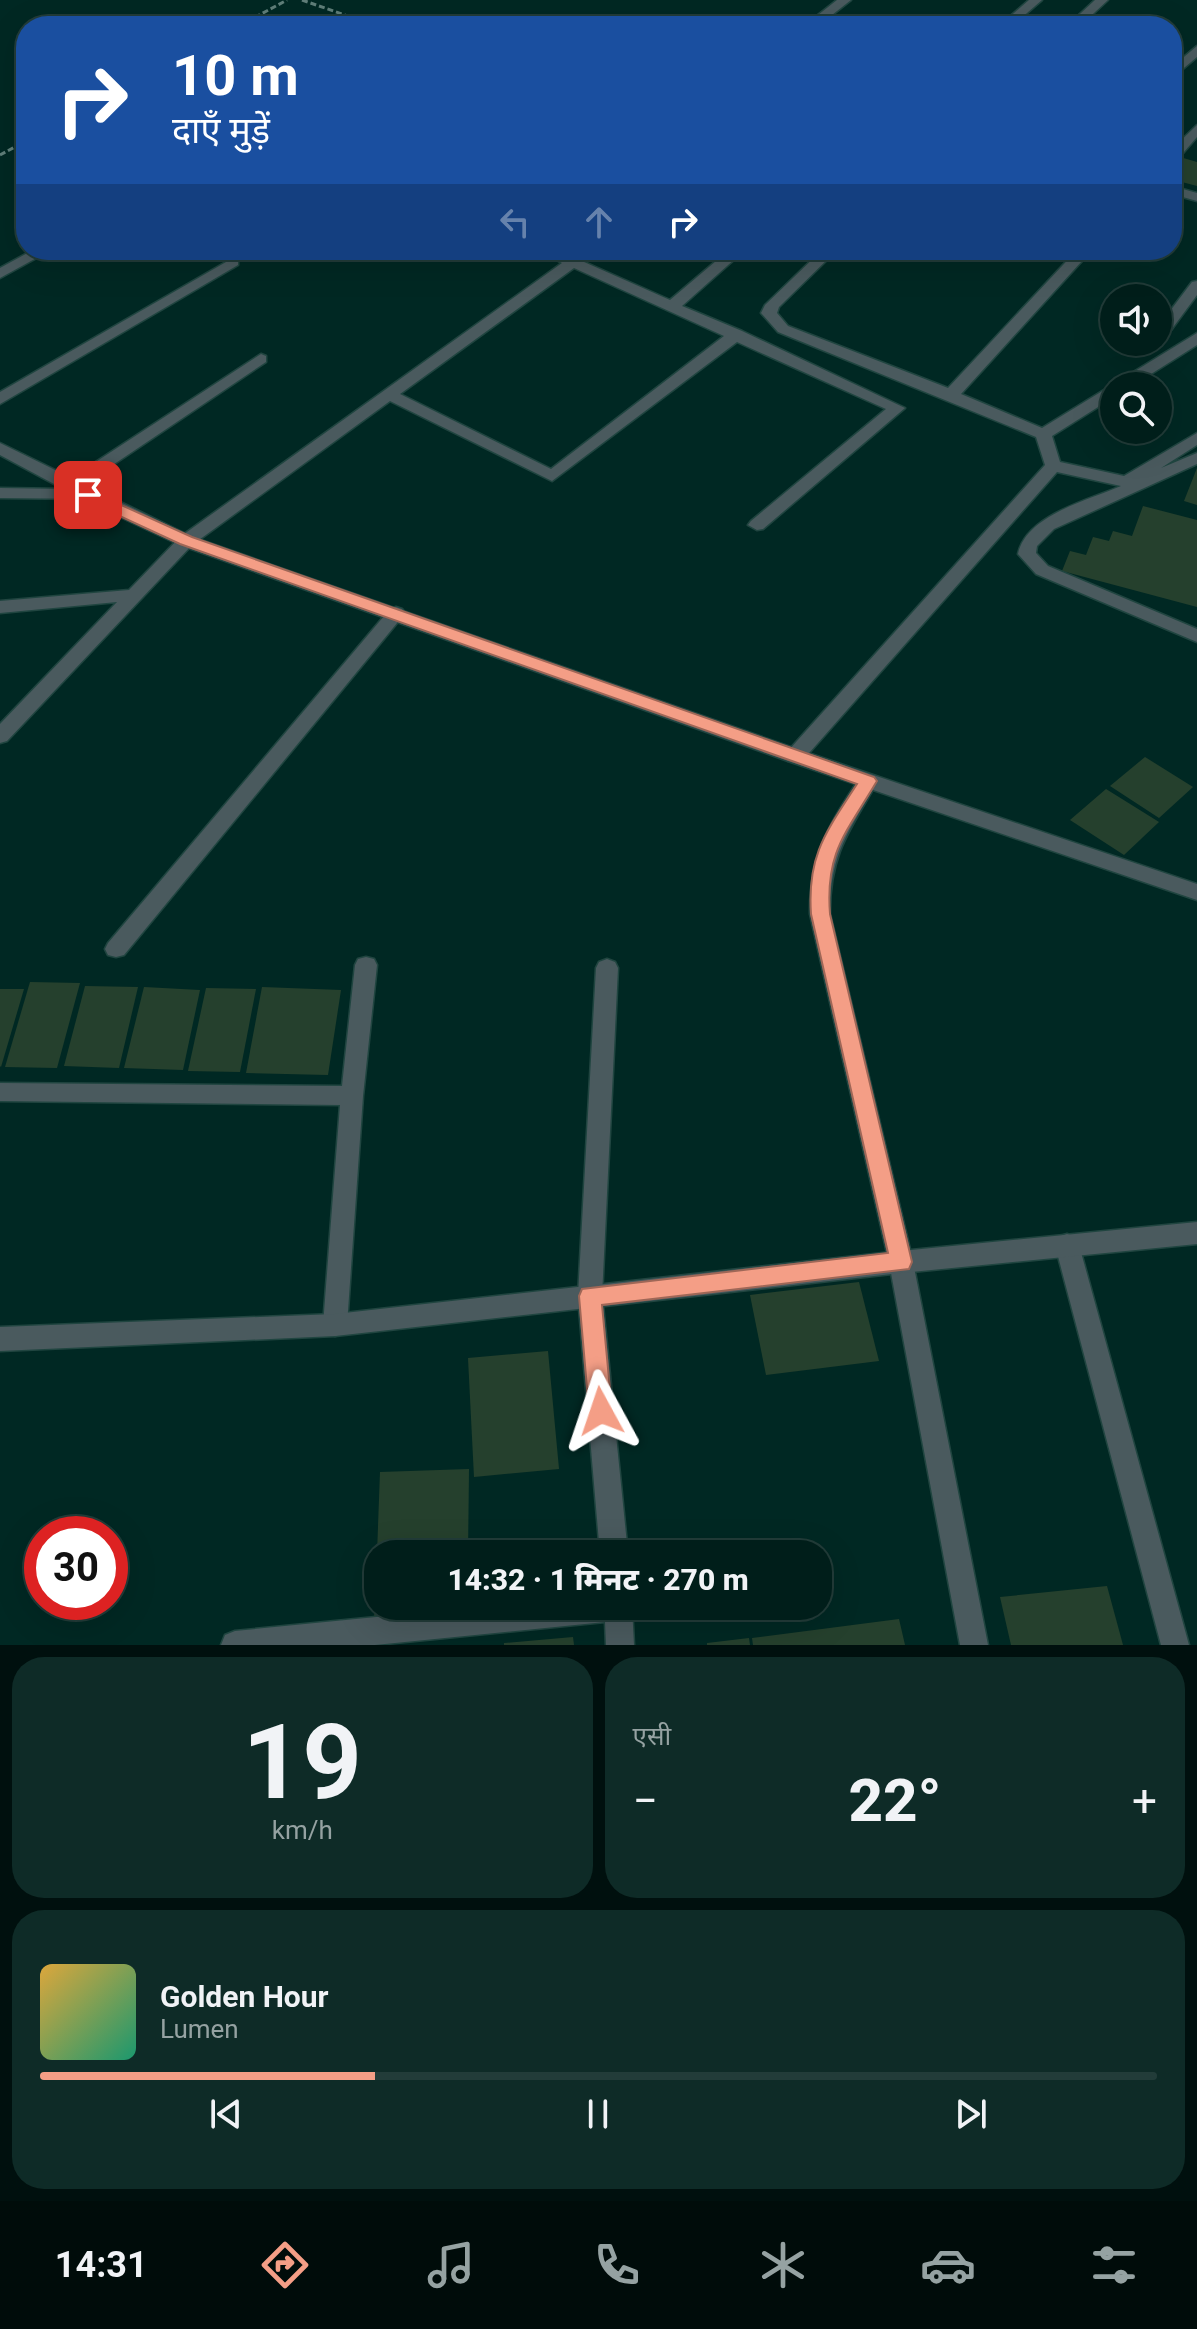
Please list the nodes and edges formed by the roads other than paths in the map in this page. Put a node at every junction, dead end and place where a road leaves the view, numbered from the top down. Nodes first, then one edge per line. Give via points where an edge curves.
1 (845, 0) edge
2 (1036, 0) edge
3 (1102, 0) edge
4 (823, 16) edge
5 (1017, 16) edge
6 (1084, 16) edge
7 (1197, 50) edge
8 (1182, 64) edge
9 (1197, 129) edge
10 (1182, 146) edge
11 (26, 260) edge
12 (566, 260) edge
13 (726, 260) edge
14 (819, 260) edge
15 (1076, 260) edge
16 (233, 262) dead end
17 (572, 263) junction
18 (0, 274) edge
19 (1197, 285) edge
20 (671, 307) junction
21 (1172, 319) edge
22 (737, 334) junction
23 (1197, 338) edge
24 (1143, 356) edge
25 (261, 359) dead end
26 (1131, 372) edge
27 (1143, 372) edge
28 (388, 394) junction
29 (951, 395) junction
30 (0, 399) edge
31 (1100, 399) edge
32 (1043, 434) junction
33 (1197, 438) edge
34 (0, 448) edge
35 (1197, 458) edge
36 (1053, 466) junction
37 (80, 491) junction
38 (0, 493) edge
39 (757, 525) dead end
40 (186, 541) junction
41 (134, 595) junction
42 (0, 607) edge
43 (396, 613) junction
44 (1197, 636) edge
45 (0, 736) edge
46 (795, 756) junction
47 (868, 781) junction
48 (1197, 892) edge
49 (116, 949) dead end
50 (366, 965) dead end
51 (607, 968) dead end
52 (0, 1092) edge
53 (352, 1096) junction
54 (1197, 1233) edge
55 (1067, 1245) junction
56 (901, 1262) junction
57 (590, 1296) junction
58 (335, 1325) junction
59 (0, 1339) edge
60 (613, 1540) edge
61 (481, 1620) edge
62 (619, 1620) edge
63 (235, 1645) edge
64 (620, 1645) edge
65 (974, 1645) edge
66 (1175, 1645) edge

1 - 4 street
2 - 5 street
3 - 6 street
7 - 8 street
9 - 10 street
11 - 18 street
12 - 17 street
13 - 20 street
14 - 29 street via 772,305 774,321
15 - 29 street
16 - 30 street
17 - 20 street
17 - 28 street
19 - 21 street
20 - 22 street
22 - 28 street via 552,476
22 - 39 street via 897,408
23 - 27 street
24 - 26 street
25 - 37 street
28 - 40 street
29 - 32 street
31 - 32 street
32 - 36 street
33 - 36 street via 1127,482
34 - 37 street
35 - 44 street via 1048,525 1029,544 1027,554 1042,570
36 - 46 street
37 - 38 street
37 - 40 street
40 - 41 street
40 - 43 street
41 - 42 street
41 - 45 street
43 - 46 street
43 - 49 street
46 - 47 street
47 - 48 street
47 - 56 street via 836,832 818,885 820,914
50 - 53 street
51 - 57 street
52 - 53 street
53 - 58 street
54 - 55 street
55 - 56 street
55 - 66 street
56 - 57 street
56 - 65 street
57 - 58 street
57 - 60 street
58 - 59 street
61 - 63 street
62 - 64 street

